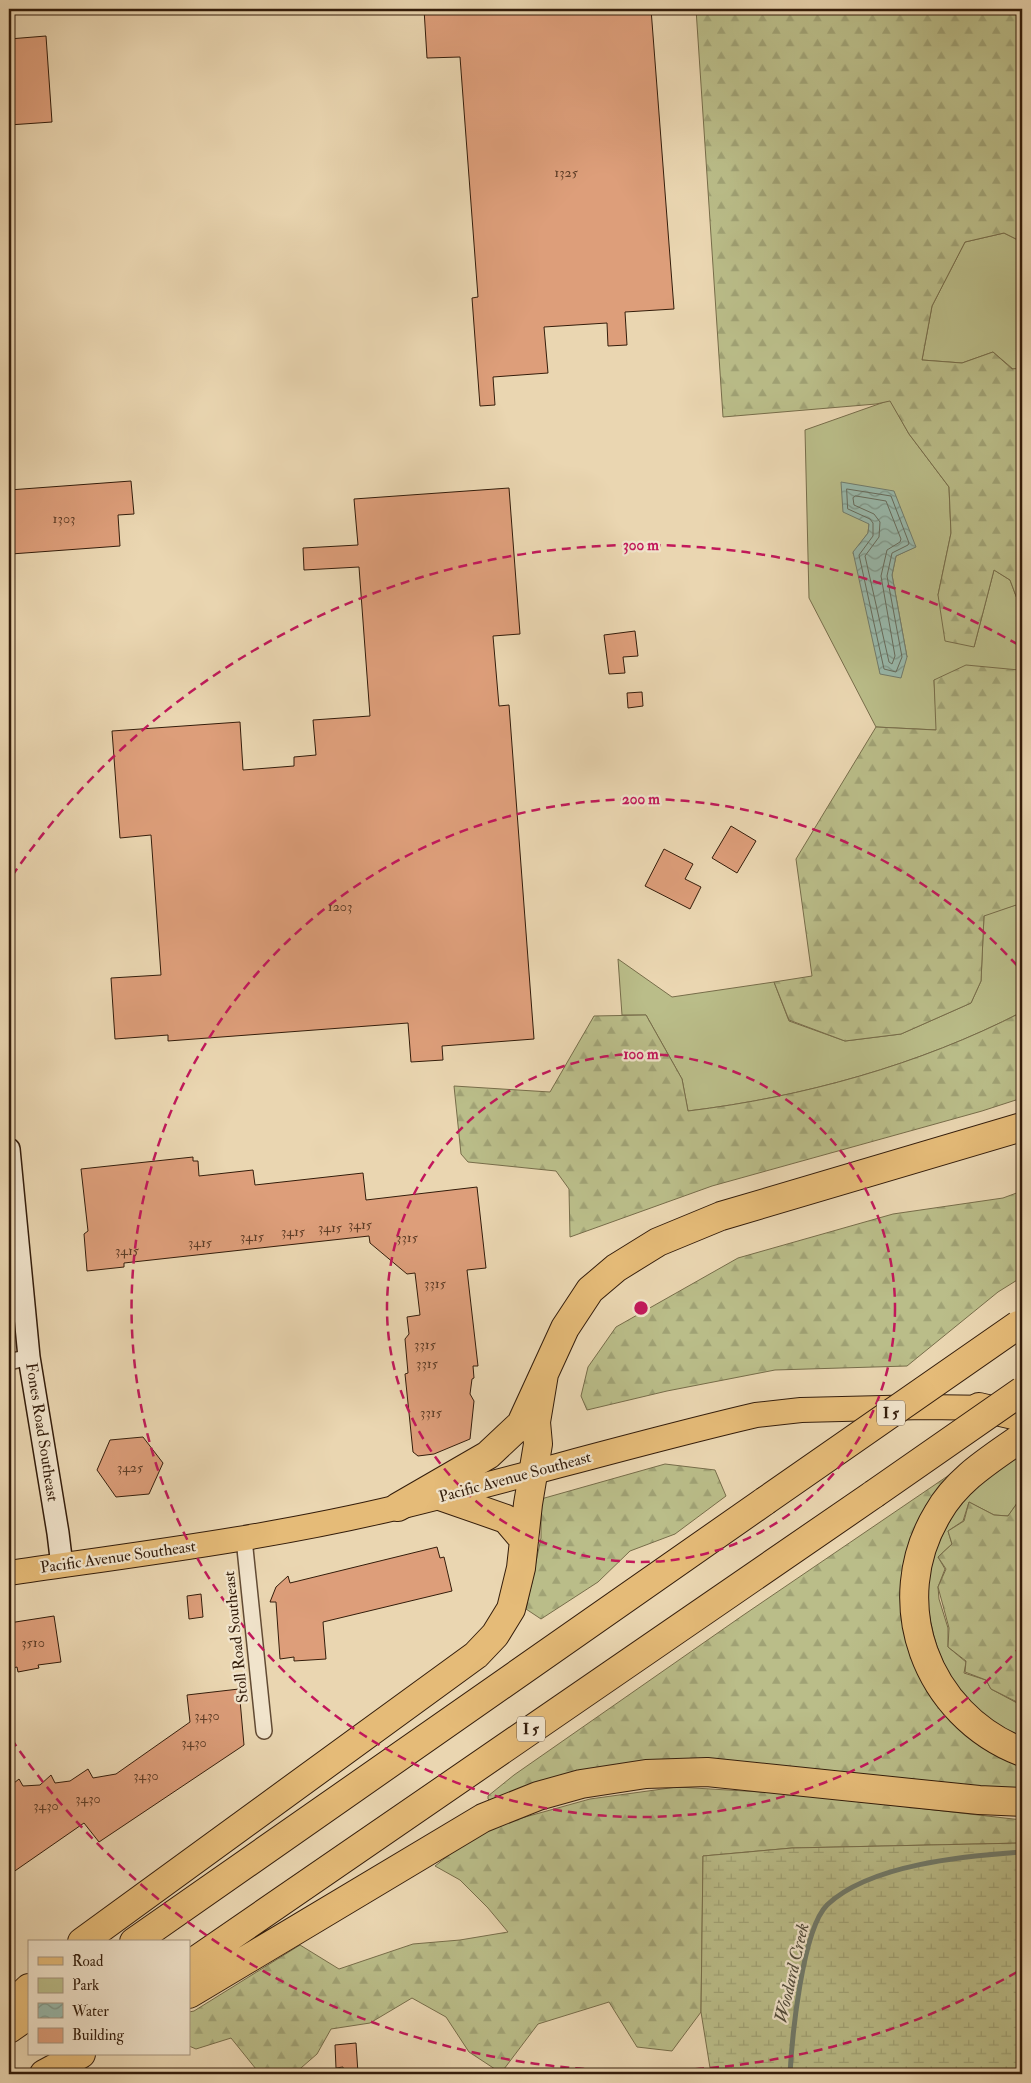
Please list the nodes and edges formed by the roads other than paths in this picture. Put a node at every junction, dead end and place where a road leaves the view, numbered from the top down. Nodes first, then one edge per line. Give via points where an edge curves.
1 (1022, 1127) edge
2 (9, 1148) edge
3 (1020, 1324) edge
4 (19, 1359) edge
5 (544, 1374) junction
6 (1022, 1391) edge
7 (979, 1407) junction
8 (1022, 1408) edge
9 (1022, 1417) edge
10 (1022, 1437) edge
11 (533, 1471) junction
12 (440, 1496) junction
13 (398, 1507) junction
14 (244, 1540) junction
15 (524, 1540) junction
16 (62, 1566) junction
17 (9, 1573) edge
18 (264, 1731) dead end
19 (1022, 1752) edge
20 (1022, 1802) edge
21 (85, 1940) edge
22 (137, 1940) edge
23 (190, 1964) edge
24 (28, 1989) edge
25 (190, 1993) edge
26 (9, 2007) edge
27 (28, 2016) edge
28 (9, 2029) edge
29 (55, 2056) edge
30 (77, 2056) edge
31 (30, 2074) edge
32 (44, 2074) edge

1 - 5 highway via 721,1216 658,1242 616,1268 590,1290 565,1328
2 - 4 street, Fones Road Southeast
3 - 22 highway, I 5, bridge
4 - 16 street, Fones Road Southeast via 58,1533
5 - 11 highway via 536,1422 538,1444
5 - 13 highway via 521,1424 488,1455
6 - 23 highway, I 5, bridge
7 - 8 main road, Pacific Avenue Southeast
7 - 9 highway
7 - 11 main road, Pacific Avenue Southeast via 801,1410 756,1415
10 - 19 highway via 963,1480 938,1512 918,1563 914,1595 918,1636 932,1672 952,1703 978,1728
11 - 12 main road, Pacific Avenue Southeast
11 - 15 highway
12 - 13 main road, Pacific Avenue Southeast
12 - 15 highway via 506,1519
13 - 14 main road, Pacific Avenue Southeast
14 - 16 main road, Pacific Avenue Southeast
14 - 18 street, Stoll Road Southeast
15 - 21 highway via 511,1609 495,1635 476,1655
16 - 17 main road, Pacific Avenue Southeast
20 - 25 highway via 707,1772 646,1774 581,1784 538,1796 483,1818
24 - 26 highway
27 - 28 highway
29 - 31 highway
30 - 32 highway

